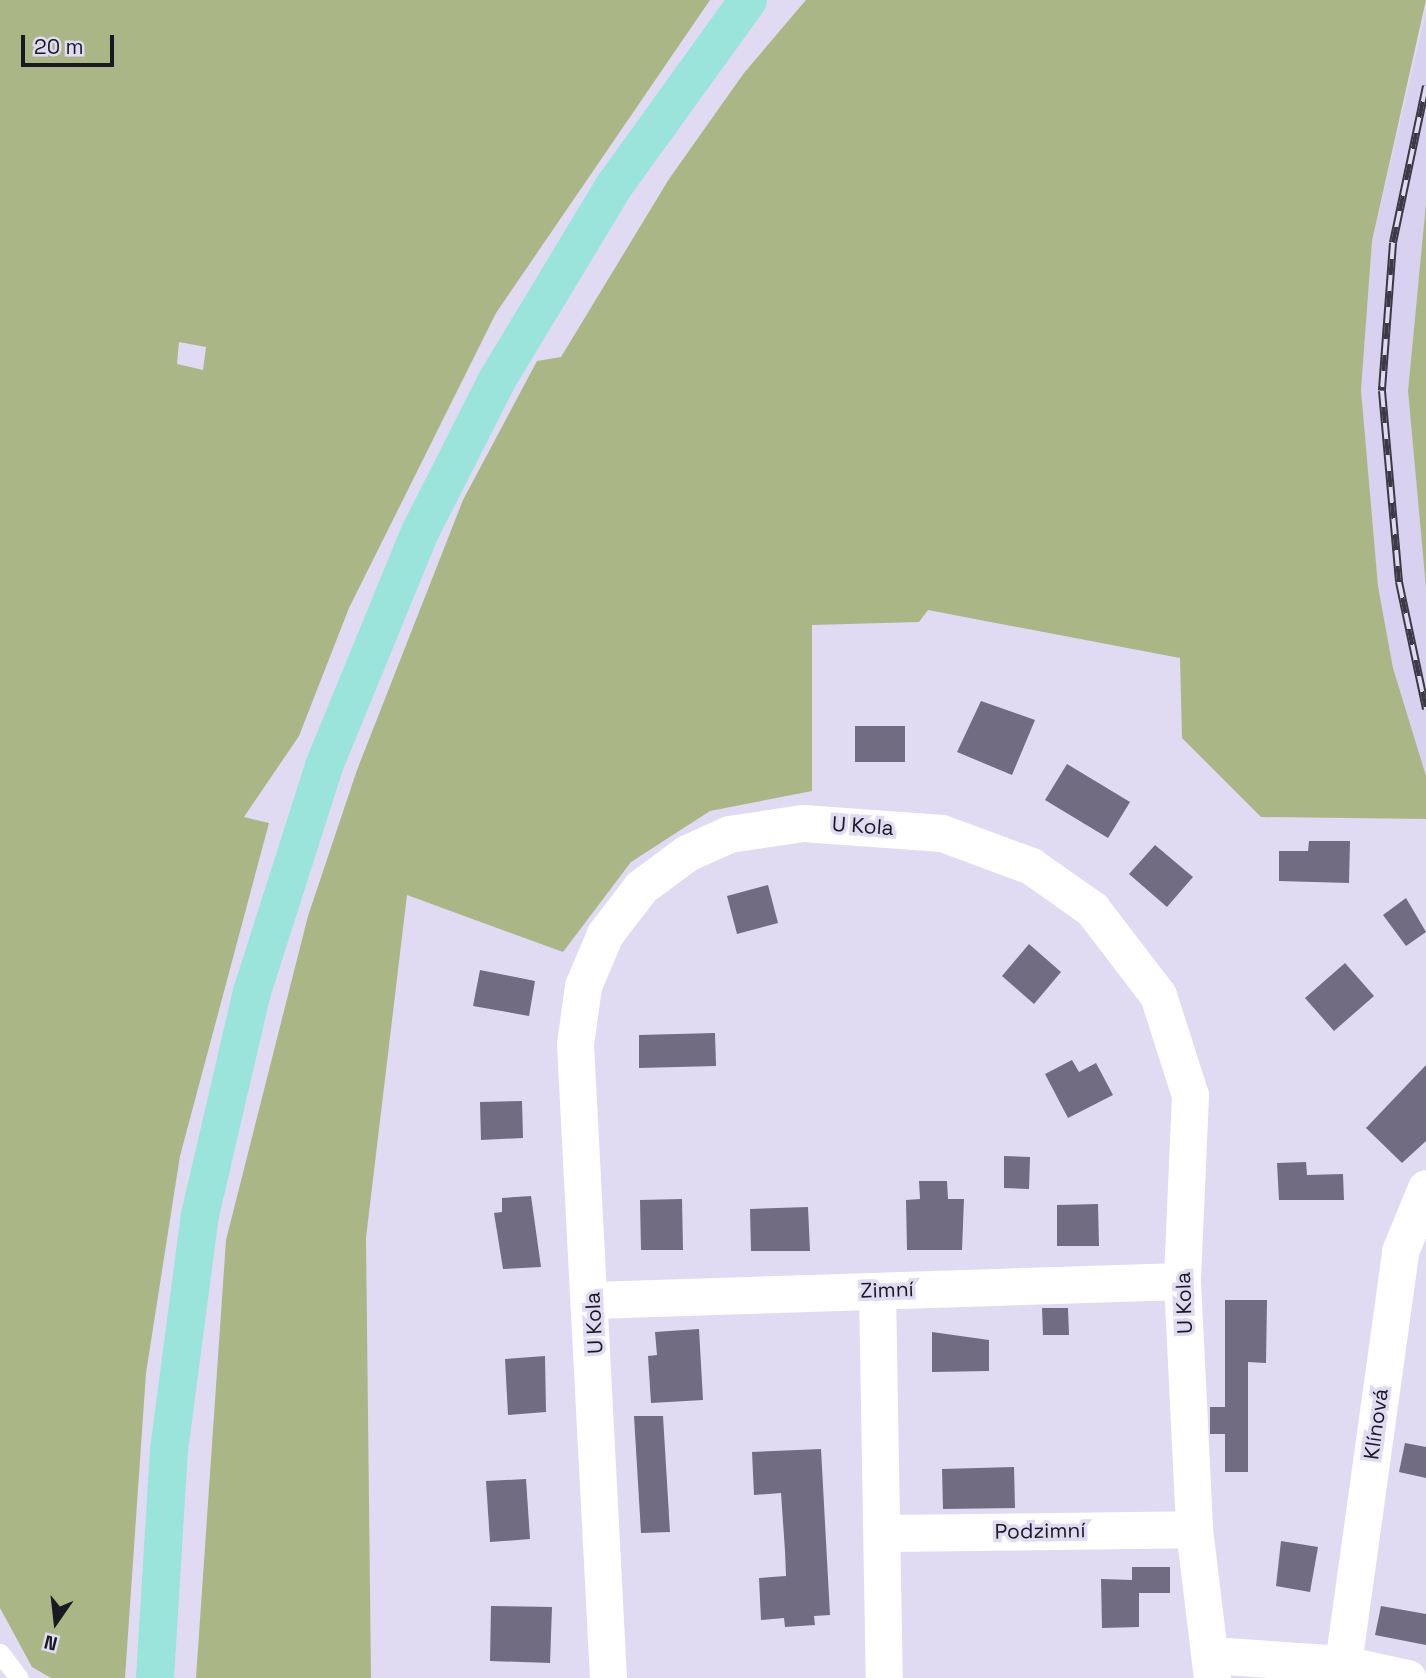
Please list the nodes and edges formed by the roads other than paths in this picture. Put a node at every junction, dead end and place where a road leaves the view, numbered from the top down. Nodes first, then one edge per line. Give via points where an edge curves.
1 (748, 0) edge
2 (1426, 1188) edge
3 (1182, 1281) junction
4 (877, 1291) junction
5 (593, 1300) junction
6 (1194, 1529) junction
7 (886, 1533) junction
8 (0, 1653) edge
9 (1343, 1664) junction
10 (1212, 1667) edge
11 (19, 1678) edge
12 (155, 1678) edge
13 (608, 1678) edge
14 (884, 1678) edge
15 (1407, 1678) edge

1 - 12 main road via 614,186 497,380 421,530 324,766 252,992 200,1215 166,1475
2 - 9 street, Klínová via 1400,1251
3 - 4 street, Zimní
3 - 5 street, U Kola via 1190,1095 1178,1044 1134,956 1092,909 1031,866 983,845 942,833 803,823 729,834 687,853 641,887 604,934 583,986 575,1044
3 - 6 street, U Kola
4 - 5 street, Zimní
4 - 7 street
5 - 13 street, U Kola
6 - 7 street, Podzimní
6 - 10 street, U Kola
7 - 14 street
8 - 11 lane
9 - 10 street
9 - 15 street

